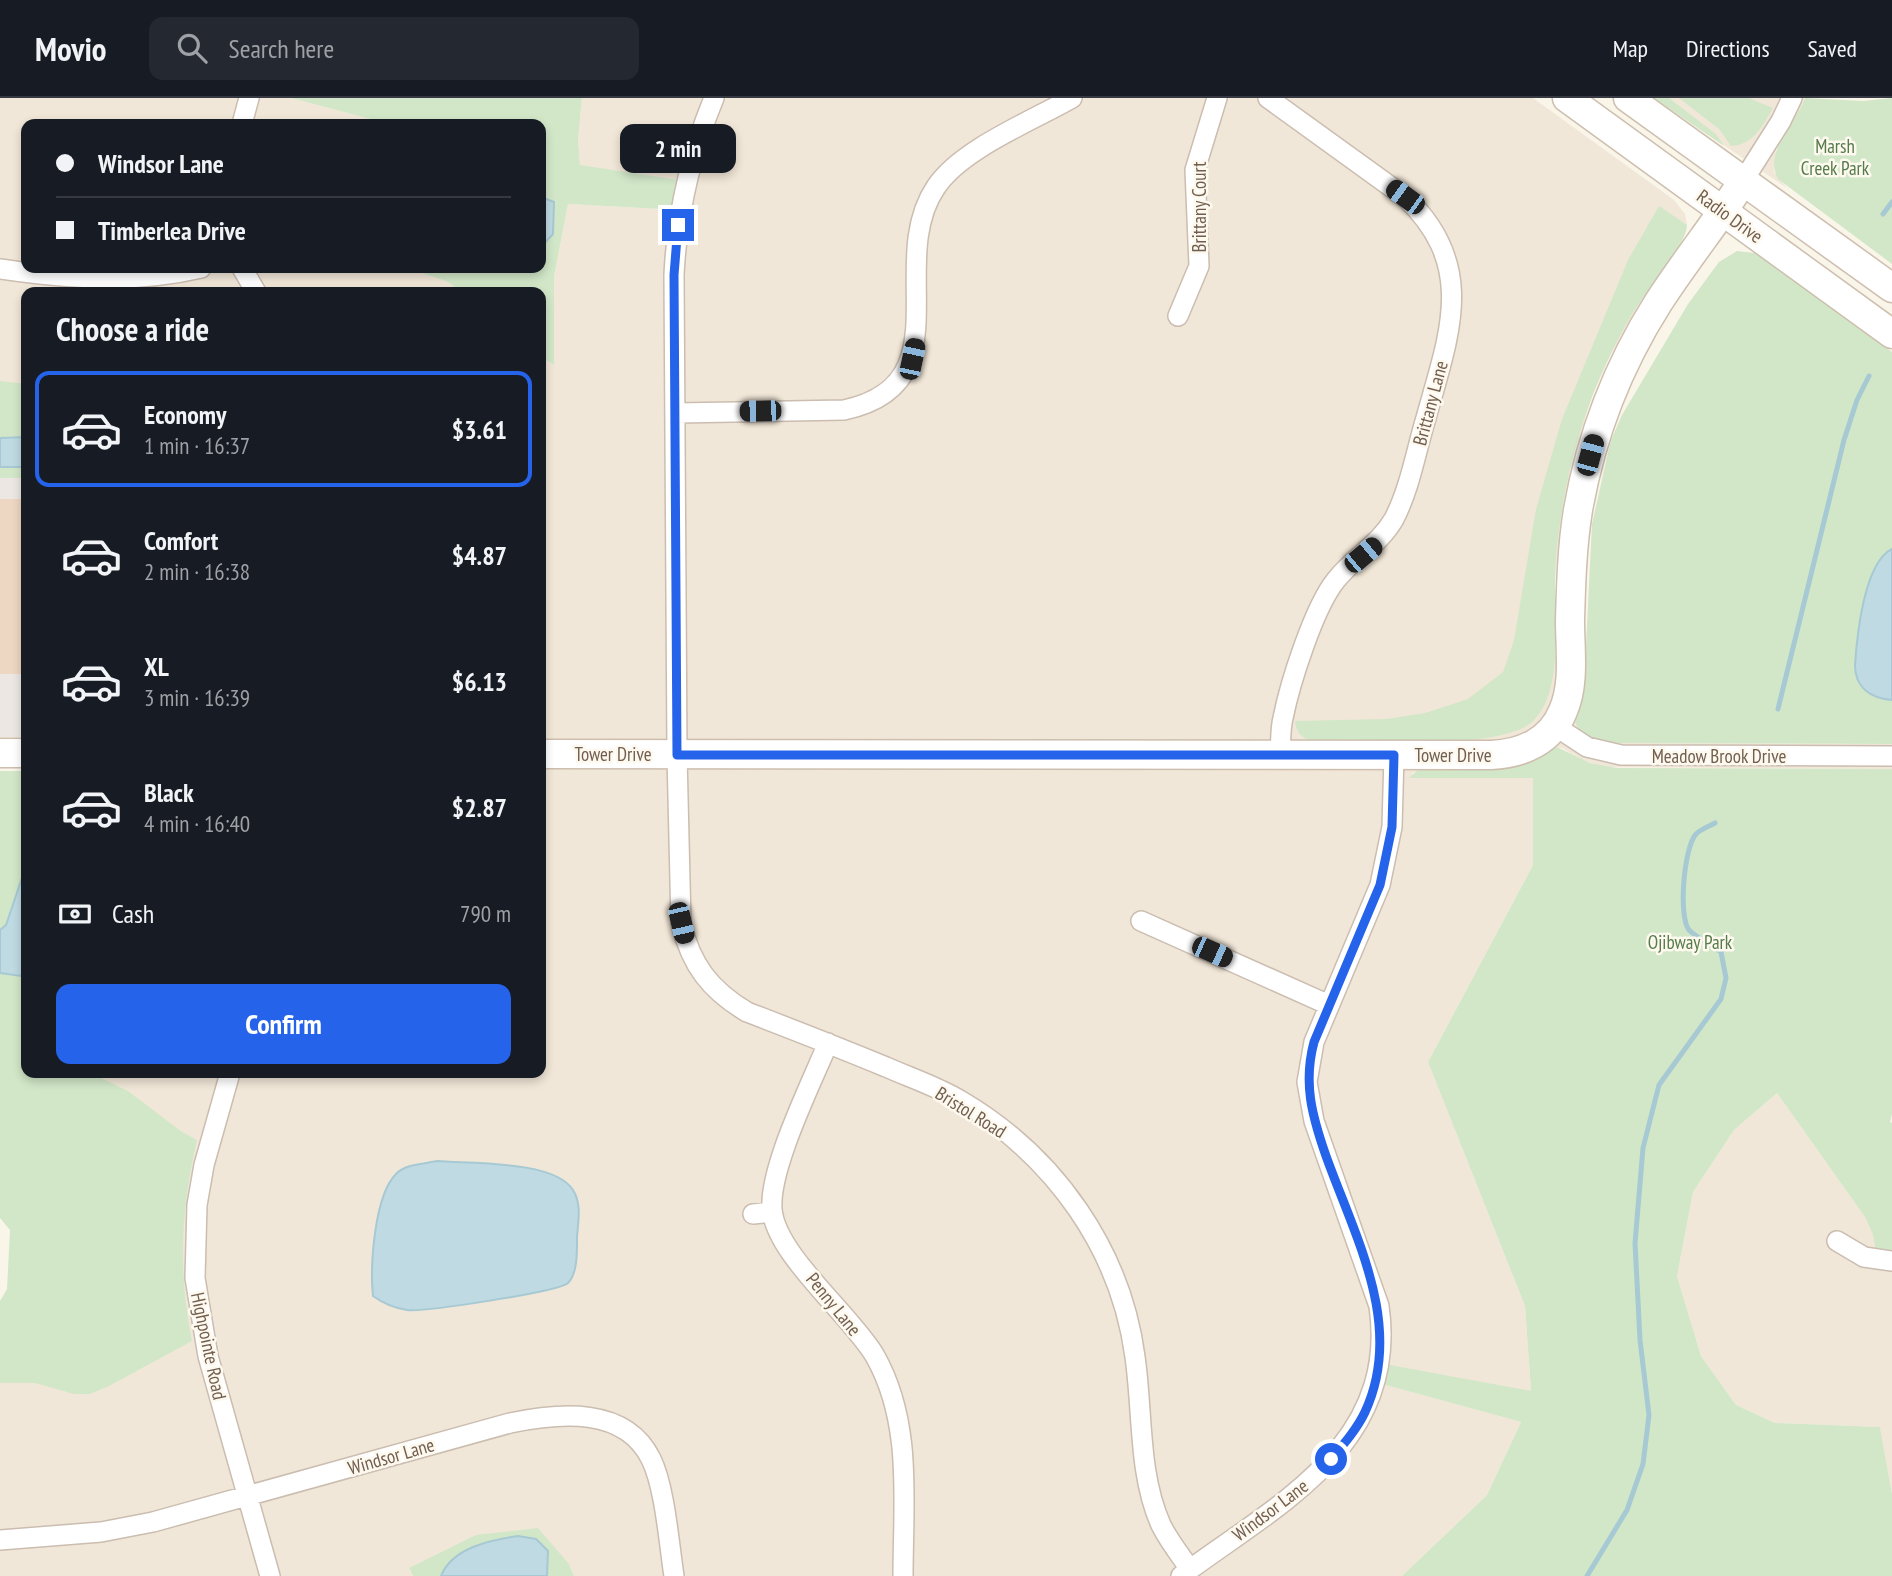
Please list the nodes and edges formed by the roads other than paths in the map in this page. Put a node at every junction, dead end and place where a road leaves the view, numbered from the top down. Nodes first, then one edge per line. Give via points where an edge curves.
1 (249, 98) edge
2 (714, 98) edge
3 (1072, 98) edge
4 (1217, 98) edge
5 (1268, 98) edge
6 (1567, 98) edge
7 (1628, 98) edge
8 (1792, 98) edge
9 (243, 119) edge
10 (1743, 181) junction
11 (1724, 211) junction
12 (0, 269) edge
13 (21, 272) edge
14 (30, 273) edge
15 (173, 273) edge
16 (1892, 288) edge
17 (1178, 316) dead end
18 (1892, 334) edge
19 (676, 413) junction
20 (1555, 726) junction
21 (0, 753) edge
22 (21, 753) edge
23 (546, 754) edge
24 (677, 755) junction
25 (1280, 755) junction
26 (1394, 755) junction
27 (1892, 756) edge
28 (1141, 921) dead end
29 (1329, 1005) junction
30 (828, 1043) junction
31 (229, 1078) edge
32 (1837, 1241) dead end
33 (1892, 1261) edge
34 (248, 1497) junction
35 (0, 1540) edge
36 (1185, 1573) edge
37 (270, 1576) edge
38 (674, 1576) edge
39 (903, 1576) edge

1 - 9 street
2 - 19 street, Bristol Road via 693,153 676,239
3 - 19 street via 967,156 936,186 919,221 916,240 916,340 912,359 895,387 863,406 844,410
4 - 17 street, Brittany Court via 1195,170 1199,266
5 - 25 street, Brittany Lane via 1421,212 1443,249 1454,293 1450,332 1403,501 1385,533 1338,578 1318,610 1286,705
6 - 11 street, Radio Drive
7 - 10 street, Radio Drive
8 - 10 street
10 - 11 street
10 - 16 street, Radio Drive
11 - 18 street, Radio Drive
11 - 20 street via 1648,319 1596,434 1573,547 1569,692
12 - 13 street
14 - 15 street via 106,279
19 - 24 street, Bristol Road
20 - 26 street, Tower Drive via 1534,744 1509,754
20 - 27 street, Meadow Brook Drive via 1587,747 1617,755
21 - 22 street
23 - 24 street, Tower Drive
24 - 25 street, Tower Drive
24 - 30 street, Bristol Road via 681,923 694,964 709,984 747,1012
25 - 26 street, Tower Drive
26 - 29 street, Windsor Lane via 1392,827 1380,885
28 - 29 street
29 - 36 street, Windsor Lane via 1309,1060 1310,1104 1379,1306 1378,1371 1365,1412 1331,1459 1288,1499
30 - 36 street, Bristol Road via 961,1100 990,1119 1054,1176 1076,1206 1106,1257 1123,1301 1135,1357 1153,1504
30 - 39 street, Penny Lane via 763,1213 858,1331 887,1382 898,1415 904,1462
31 - 34 street, Highpointe Road via 204,1165 194,1266 208,1356
32 - 33 street via 1864,1258
34 - 35 street, Windsor Lane via 101,1532
34 - 37 street, Highpointe Road
34 - 38 street, Windsor Lane via 510,1423 539,1417 603,1420 625,1429 651,1459

